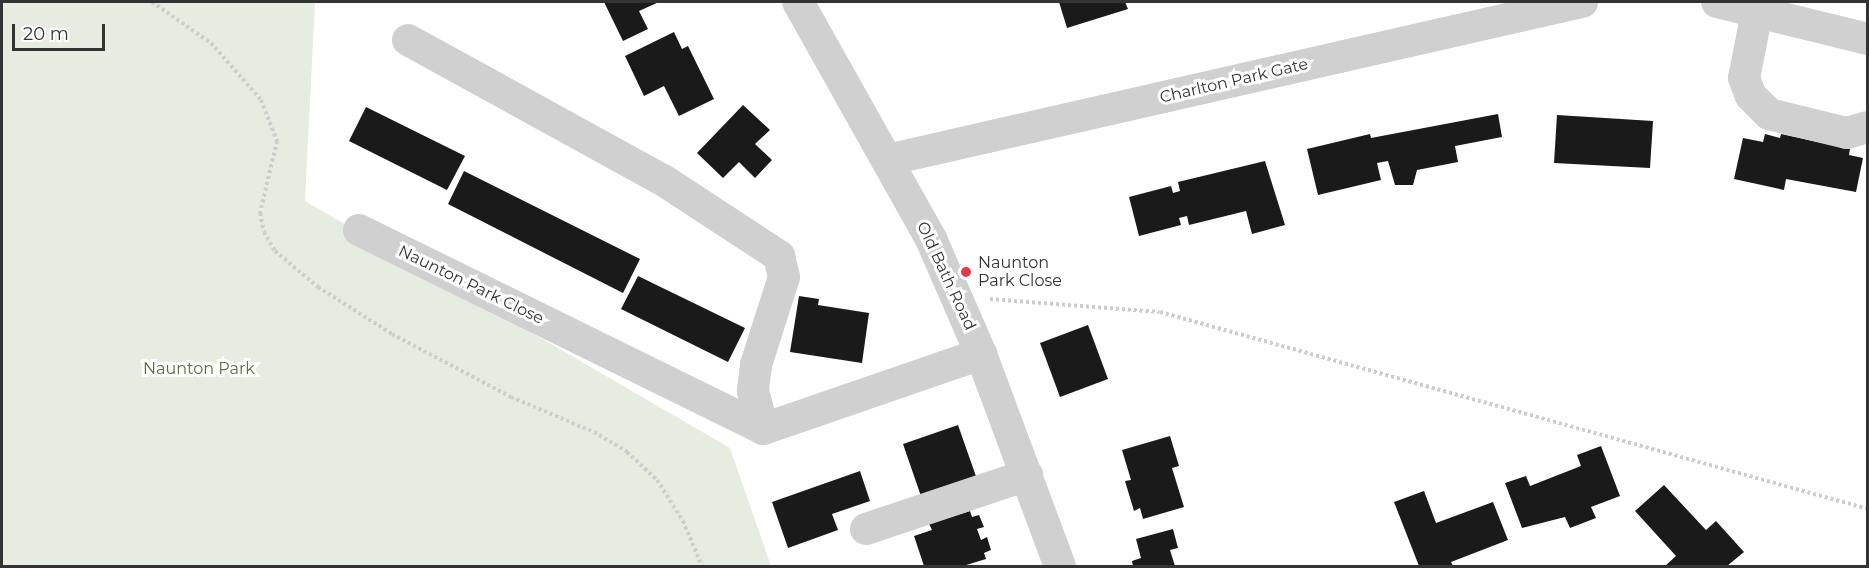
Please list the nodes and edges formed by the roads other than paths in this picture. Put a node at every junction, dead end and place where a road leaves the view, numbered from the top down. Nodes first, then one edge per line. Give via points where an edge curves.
1 (798, 2) edge
2 (1582, 2) edge
3 (1717, 2) edge
4 (1757, 12) junction
5 (1868, 39) edge
6 (408, 40) dead end
7 (1868, 127) edge
8 (887, 160) junction
9 (359, 231) dead end
10 (981, 354) junction
11 (763, 429) junction
12 (1027, 475) junction
13 (867, 529) dead end
14 (1060, 567) edge

1 - 8 street, Old Bath Road
2 - 8 street, Charlton Park Gate
3 - 4 street
4 - 5 street
4 - 7 street via 1744,78 1750,96 1768,114 1847,133
6 - 11 street via 663,180 779,256 784,277 756,365 753,391
8 - 10 street, Old Bath Road via 931,239
9 - 11 street, Naunton Park Close
10 - 11 street
10 - 12 street, Old Bath Road
12 - 13 street
12 - 14 street, Old Bath Road

